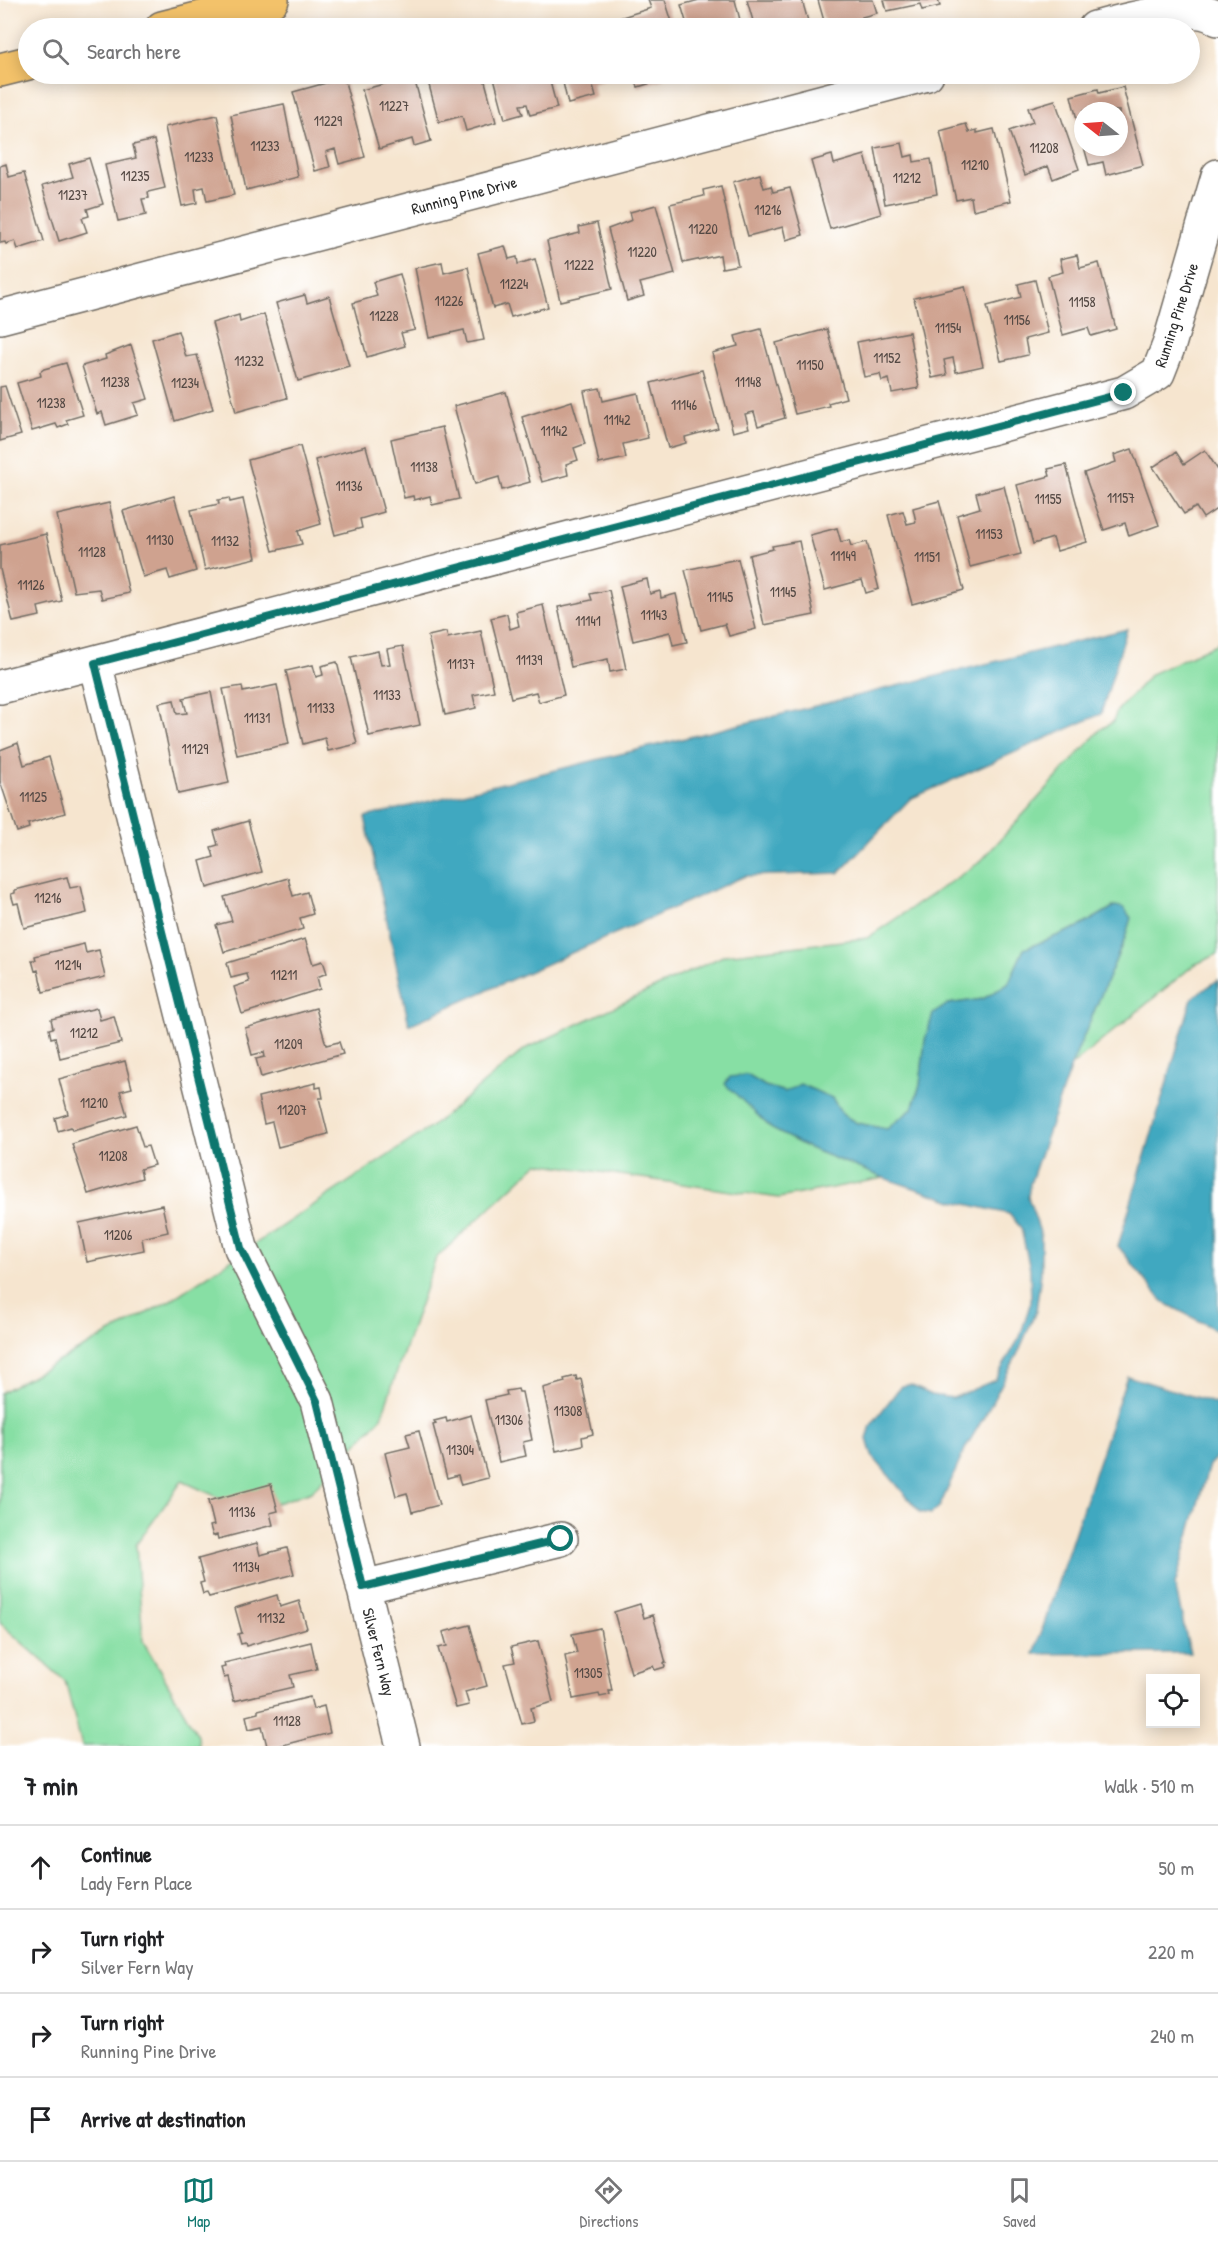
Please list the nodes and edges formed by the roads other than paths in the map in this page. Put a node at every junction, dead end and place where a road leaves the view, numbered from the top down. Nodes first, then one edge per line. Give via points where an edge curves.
1 (272, 0) edge
2 (201, 18) edge
3 (1133, 18) edge
4 (1218, 19) edge
5 (18, 66) edge
6 (0, 70) edge
7 (889, 84) edge
8 (1218, 176) edge
9 (0, 317) edge
10 (95, 663) junction
11 (0, 687) edge
12 (561, 1539) dead end
13 (363, 1587) junction
14 (403, 1746) edge

1 - 2 main road
3 - 4 street via 1187,8
5 - 6 main road
7 - 9 street, Running Pine Drive
8 - 10 street, Running Pine Drive via 1158,373 1124,393
10 - 11 street, Running Pine Drive
10 - 13 street, Silver Fern Way via 241,1248 317,1401
12 - 13 street
13 - 14 street, Silver Fern Way

